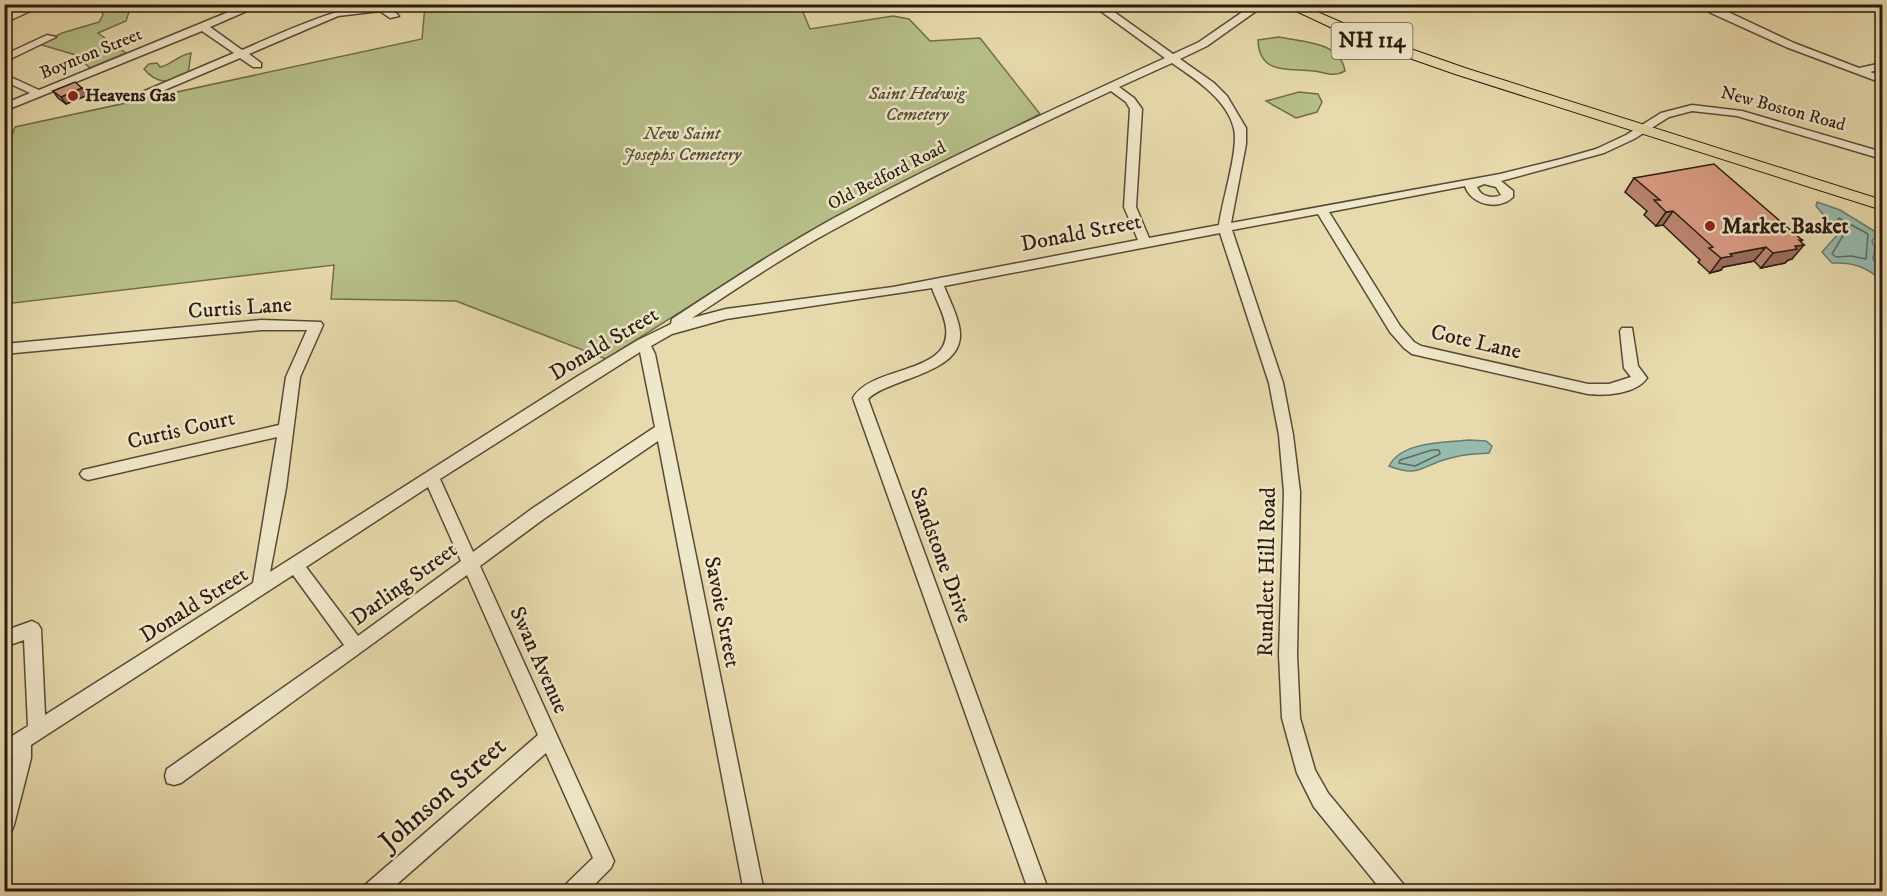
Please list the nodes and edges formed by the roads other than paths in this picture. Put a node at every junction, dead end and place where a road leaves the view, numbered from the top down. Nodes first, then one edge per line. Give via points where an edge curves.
1 (41, 4) edge
2 (258, 4) edge
3 (1096, 4) edge
4 (1260, 4) edge
5 (1287, 4) edge
6 (1702, 4) edge
7 (1744, 4) edge
8 (1714, 11) junction
9 (394, 16) dead end
10 (4, 20) edge
11 (203, 27) junction
12 (51, 37) dead end
13 (242, 54) junction
14 (4, 59) edge
15 (1173, 59) junction
16 (257, 65) dead end
17 (1882, 66) edge
18 (1859, 71) junction
19 (4, 77) edge
20 (1882, 80) edge
21 (1112, 87) junction
22 (38, 93) junction
23 (144, 95) dead end
24 (4, 108) edge
25 (1641, 130) junction
26 (1882, 156) edge
27 (1535, 168) junction
28 (1480, 180) junction
29 (1426, 192) junction
30 (1508, 194) junction
31 (1477, 196) junction
32 (1882, 205) edge
33 (1322, 211) junction
34 (1226, 229) junction
35 (1145, 243) junction
36 (937, 283) junction
37 (705, 303) junction
38 (726, 314) junction
39 (667, 330) junction
40 (1627, 331) dead end
41 (643, 343) junction
42 (4, 349) edge
43 (662, 429) junction
44 (284, 430) junction
45 (88, 474) dead end
46 (432, 478) junction
47 (471, 563) junction
48 (296, 567) junction
49 (262, 588) junction
50 (4, 639) edge
51 (356, 647) junction
52 (29, 736) junction
53 (549, 738) junction
54 (4, 752) edge
55 (174, 776) dead end
56 (4, 825) edge
57 (372, 891) edge
58 (572, 891) edge
59 (754, 891) edge
60 (1039, 891) edge
61 (1397, 891) edge

1 - 10 street
2 - 11 street, Boynton Street
3 - 15 street
4 - 15 street, Old Bedford Road via 1214,37
5 - 25 main road, NH 114 via 1387,46
6 - 8 street
7 - 8 street
8 - 18 street
9 - 13 street via 382,8 342,12
11 - 13 street
11 - 22 street, Boynton Street
12 - 14 street
13 - 16 street
13 - 23 street
15 - 21 street, Old Bedford Road
15 - 34 street via 1223,98 1240,128
17 - 18 street
18 - 20 street
19 - 22 street
21 - 35 street via 1136,109 1130,207
21 - 37 street, Old Bedford Road via 839,221
22 - 24 street, Boynton Street
25 - 26 street, New Boston Road via 1682,109 1720,110
25 - 27 street, Donald Street via 1600,151
25 - 32 main road, NH 114
27 - 28 street, Donald Street
27 - 30 street, Donald Street via 1515,180
28 - 29 street, Donald Street
28 - 30 street via 1500,184
28 - 31 street via 1473,182 1471,188
29 - 31 street, Donald Street
29 - 33 street, Donald Street
30 - 31 street, Donald Street via 1499,201
33 - 34 street, Donald Street
33 - 40 street, Cote Lane via 1395,329 1417,350 1605,390 1622,388 1641,378 1632,368
34 - 35 street, Donald Street
34 - 61 street, Rundlett Hill Road via 1276,383 1286,435 1292,512 1288,692 1297,745 1321,800
35 - 36 street, Donald Street
36 - 38 street, Donald Street
36 - 60 street, Sandstone Drive via 953,328 948,350 926,368 866,389 860,398
37 - 38 street
37 - 39 street, Old Bedford Road
38 - 39 street, Donald Street
39 - 41 street, Donald Street
41 - 43 street, Savoie Street
41 - 46 street, Donald Street
42 - 44 street, Curtis Lane via 261,325 316,325 293,377
43 - 47 street, Darling Street
43 - 59 street, Savoie Street
44 - 45 street, Curtis Court
44 - 49 street, Curtis Lane via 278,488 260,580
46 - 47 street, Swan Avenue
46 - 48 street, Donald Street
47 - 51 street, Darling Street
47 - 53 street, Swan Avenue
48 - 49 street, Donald Street
48 - 51 street
49 - 52 street, Donald Street
50 - 52 street via 32,629
51 - 55 street, Darling Street
52 - 54 street, Donald Street
52 - 56 street
53 - 57 street, Johnson Street
53 - 58 street, Swan Avenue via 604,861

